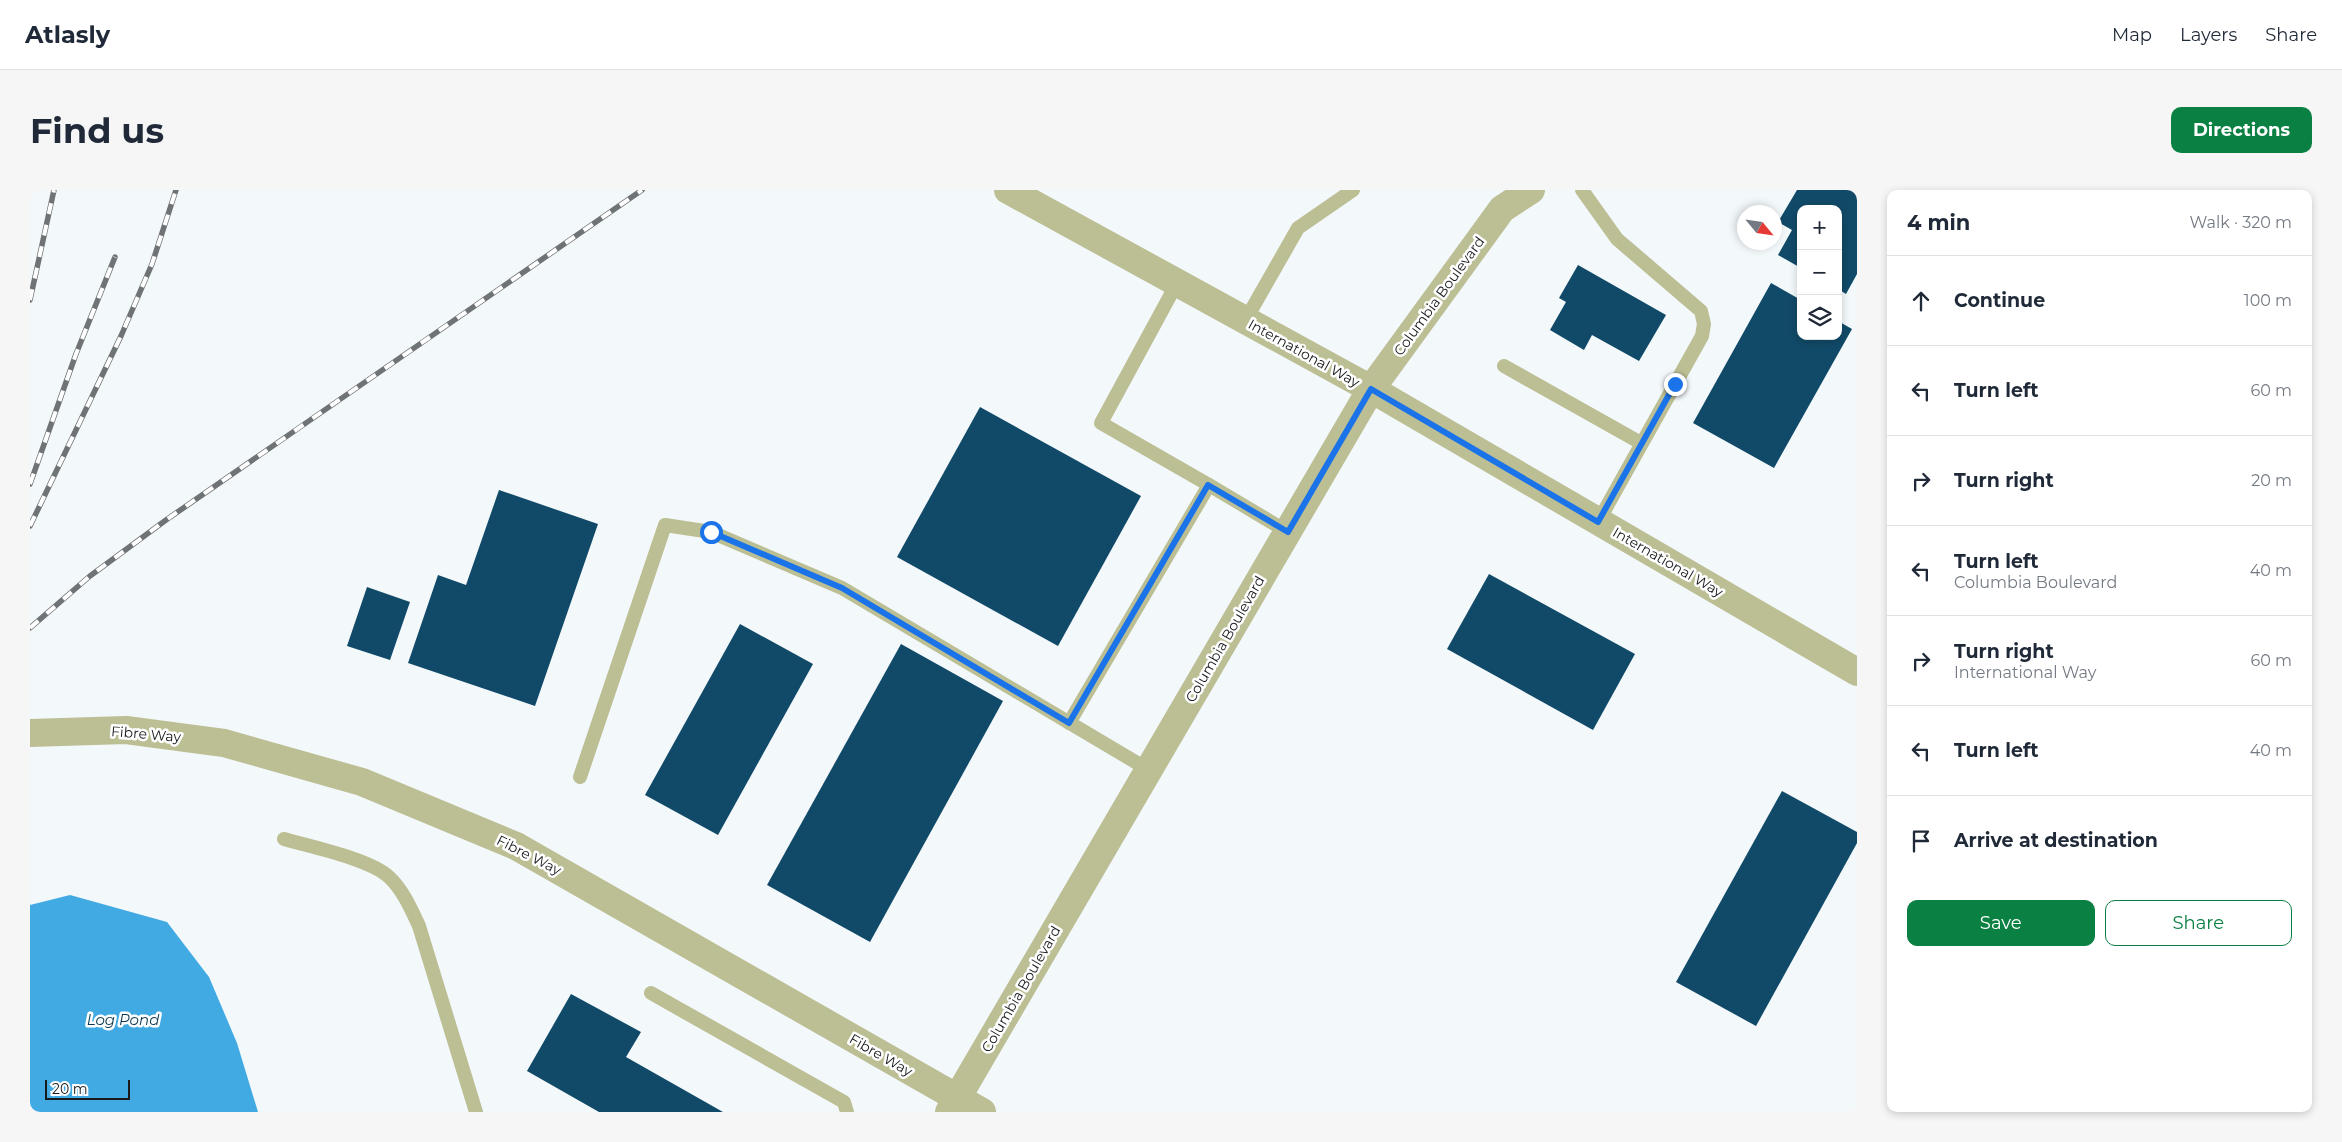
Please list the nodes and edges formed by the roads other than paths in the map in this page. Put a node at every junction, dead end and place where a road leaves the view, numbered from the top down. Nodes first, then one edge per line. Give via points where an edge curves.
1 (1008, 190) edge
2 (1353, 190) edge
3 (1531, 190) edge
4 (1582, 190) edge
5 (1177, 283) junction
6 (1245, 321) junction
7 (1504, 366) dead end
8 (1371, 389) junction
9 (1641, 443) junction
10 (1208, 485) junction
11 (1598, 522) junction
12 (1288, 532) junction
13 (1857, 672) edge
14 (1069, 723) junction
15 (30, 733) edge
16 (1149, 770) junction
17 (580, 777) dead end
18 (284, 839) dead end
19 (651, 993) dead end
20 (953, 1105) edge
21 (476, 1112) edge
22 (847, 1112) edge
23 (982, 1112) edge

1 - 5 street, International Way
2 - 6 lane via 1298,228
3 - 8 street, Columbia Boulevard via 1502,209
4 - 9 lane via 1617,239 1701,311 1702,336
5 - 6 street, International Way
5 - 10 lane via 1101,423
6 - 8 street, International Way
7 - 9 lane
8 - 11 street, International Way
8 - 12 street, Columbia Boulevard
9 - 11 lane
10 - 12 lane
10 - 14 lane
11 - 13 street, International Way
12 - 16 street, Columbia Boulevard
14 - 16 lane
14 - 17 lane via 842,588 711,532 665,525
15 - 20 street, Fibre Way via 126,730 224,743 362,782 516,846
16 - 20 street, Columbia Boulevard
18 - 21 lane via 366,864 388,876 406,900 419,926
19 - 22 lane via 844,1102
20 - 23 street, Fibre Way

